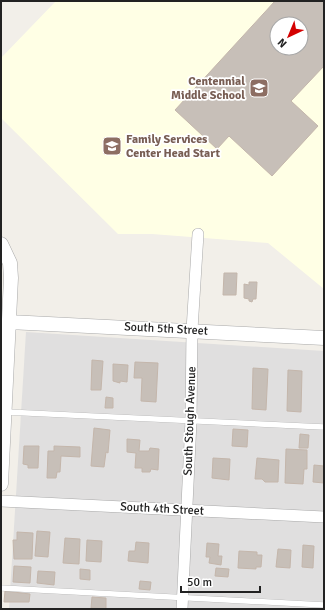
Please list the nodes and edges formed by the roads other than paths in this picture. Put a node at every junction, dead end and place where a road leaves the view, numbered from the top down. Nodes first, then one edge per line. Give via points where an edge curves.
1 (198, 234) dead end
2 (1, 244) edge
3 (9, 322) junction
4 (192, 330) junction
5 (324, 338) edge
6 (3, 377) edge
7 (6, 412) junction
8 (191, 421) junction
9 (324, 427) edge
10 (2, 439) edge
11 (1, 484) edge
12 (1, 501) edge
13 (187, 510) junction
14 (324, 517) edge
15 (1, 588) edge
16 (183, 597) junction
17 (324, 605) edge
18 (182, 609) edge

1 - 4 street, South Stough Avenue
2 - 3 street via 10,263
3 - 4 street, South 5th Street
3 - 6 street
4 - 5 street, South 5th Street
4 - 8 street, South Stough Avenue
6 - 7 street
7 - 8 lane
7 - 10 street
8 - 9 lane
8 - 13 street, South Stough Avenue
10 - 11 street
12 - 13 street, South 4th Street
13 - 14 street, South 4th Street
13 - 16 street, South Stough Avenue
15 - 16 lane
16 - 17 lane
16 - 18 street, South Stough Avenue

